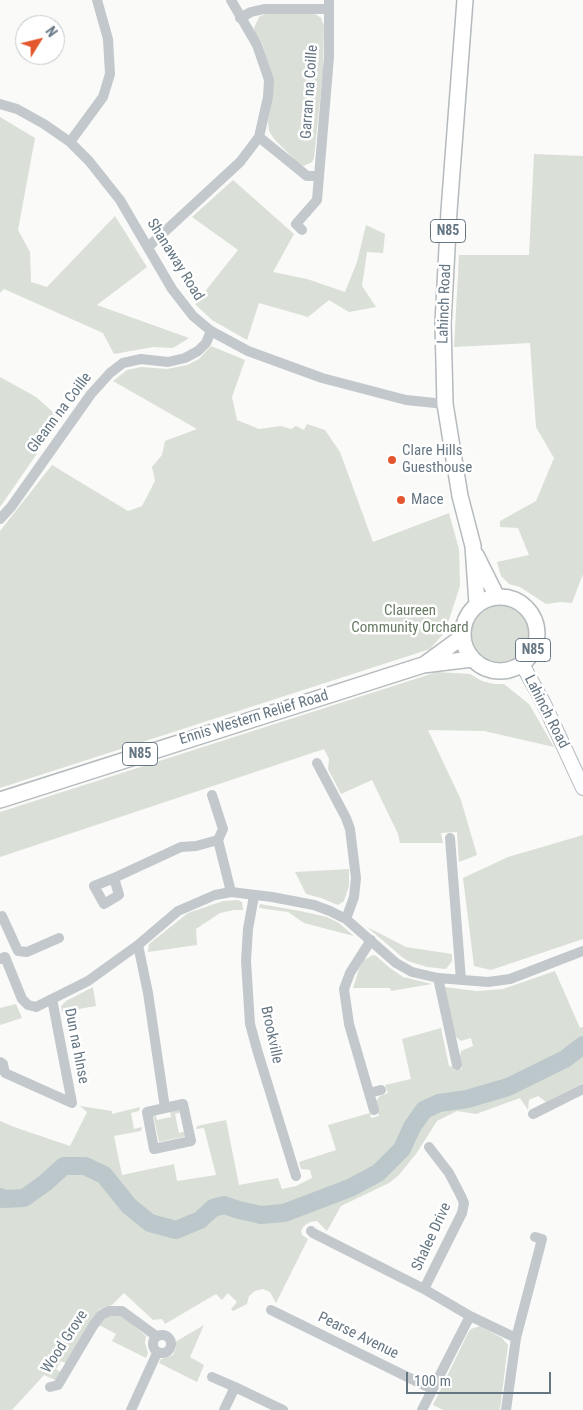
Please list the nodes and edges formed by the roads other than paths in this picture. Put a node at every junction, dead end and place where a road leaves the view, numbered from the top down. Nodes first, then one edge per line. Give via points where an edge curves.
1 (97, 0) edge
2 (231, 0) edge
3 (465, 0) edge
4 (329, 5) edge
5 (240, 18) junction
6 (0, 104) edge
7 (259, 137) junction
8 (70, 142) junction
9 (319, 176) junction
10 (302, 230) dead end
11 (148, 247) junction
12 (211, 331) junction
13 (445, 404) junction
14 (0, 519) edge
15 (473, 546) junction
16 (497, 597) junction
17 (477, 604) junction
18 (462, 637) junction
19 (472, 659) junction
20 (522, 664) junction
21 (423, 666) junction
22 (317, 763) dead end
23 (581, 780) edge
24 (212, 795) dead end
25 (0, 800) edge
26 (450, 838) dead end
27 (218, 840) junction
28 (114, 878) dead end
29 (231, 892) junction
30 (254, 896) junction
31 (2, 916) dead end
32 (346, 919) junction
33 (59, 938) dead end
34 (371, 940) junction
35 (138, 945) junction
36 (18, 951) junction
37 (583, 951) edge
38 (3, 958) edge
39 (438, 978) junction
40 (461, 980) junction
41 (52, 999) junction
42 (0, 1062) edge
43 (457, 1065) dead end
44 (583, 1089) edge
45 (381, 1090) dead end
46 (369, 1093) junction
47 (165, 1108) junction
48 (374, 1110) dead end
49 (533, 1114) dead end
50 (429, 1147) dead end
51 (296, 1176) dead end
52 (312, 1231) dead end
53 (535, 1237) dead end
54 (424, 1290) junction
55 (270, 1310) dead end
56 (470, 1316) junction
57 (156, 1336) junction
58 (516, 1338) junction
59 (157, 1352) junction
60 (212, 1377) dead end
61 (50, 1387) dead end
62 (235, 1387) junction
63 (432, 1389) junction
64 (131, 1410) edge
65 (224, 1410) edge
66 (283, 1410) edge
67 (422, 1410) edge
68 (506, 1410) edge

1 - 8 street via 108,39 110,74 103,97
2 - 5 street
3 - 13 main road, Lahinch Road / N85 via 443,323
4 - 5 street, Garran na Coille via 264,9
4 - 9 street, Garran na Coille via 329,57
5 - 7 street via 257,45 269,80
6 - 8 street, Shanaway Road via 17,109
7 - 9 street via 307,176
7 - 11 street via 240,162
8 - 11 street, Shanaway Road via 110,185
9 - 10 street, Garran na Coille via 317,200 296,224
11 - 12 street, Shanaway Road via 177,296
12 - 13 street, Shanaway Road via 248,351 322,378 406,400
12 - 14 street, Gleann na Coille via 206,343 185,358 168,362 142,360 123,363 110,373 91,394
13 - 15 main road, Lahinch Road / N85 via 460,496
15 - 16 main road, Lahinch Road / N85
15 - 17 main road, Lahinch Road / N85
16 - 17 main road
16 - 20 main road, N85 via 524,606 535,624 535,646
17 - 18 main road via 464,625
18 - 19 main road
18 - 21 main road, Ennis Western Relief Road / N85
19 - 20 main road, N85 via 480,666 496,671 512,670
19 - 21 main road, Ennis Western Relief Road / N85
20 - 23 main road, Lahinch Road
21 - 25 main road, Ennis Western Relief Road / N85
22 - 32 street via 350,830 356,878 354,897
24 - 27 street via 223,829
26 - 40 street
27 - 28 street via 182,847
27 - 29 street
29 - 30 street, Dun na hInse
29 - 35 street, Dun na hInse via 215,895 178,911
30 - 32 street, Dun na hInse via 314,905
30 - 51 street, Brookville via 246,961 250,1024
31 - 36 street
32 - 34 street
33 - 36 street, Dun na hInse via 28,952
34 - 39 street via 396,963 412,972
34 - 46 street via 344,989 349,1024
35 - 41 street, Dun na hInse via 88,981
35 - 47 street
36 - 38 street, Dun na hInse
37 - 40 street via 510,979 488,982
38 - 41 street, Dun na hInse via 28,1006 36,1007
39 - 40 street
39 - 43 street
41 - 42 street, Dun na hInse via 72,1103 5,1073
44 - 49 street
45 - 46 street
46 - 48 street
47 - 47 street via 184,1104 191,1140 154,1149 147,1112
50 - 54 street, Shalee Drive via 449,1173 464,1203
52 - 54 street, Shalee Drive
53 - 58 street via 542,1239
54 - 56 street, Shalee Drive
55 - 63 street, Pearse Avenue
56 - 58 street, Shalee Drive
56 - 63 street
57 - 59 street via 152,1347
57 - 59 street via 165,1335 171,1343 167,1352
57 - 61 street, Wood Grove via 122,1311 109,1311 101,1315 93,1326 58,1385
58 - 68 street
59 - 64 street
60 - 62 street
62 - 65 street
62 - 66 street
63 - 67 street

